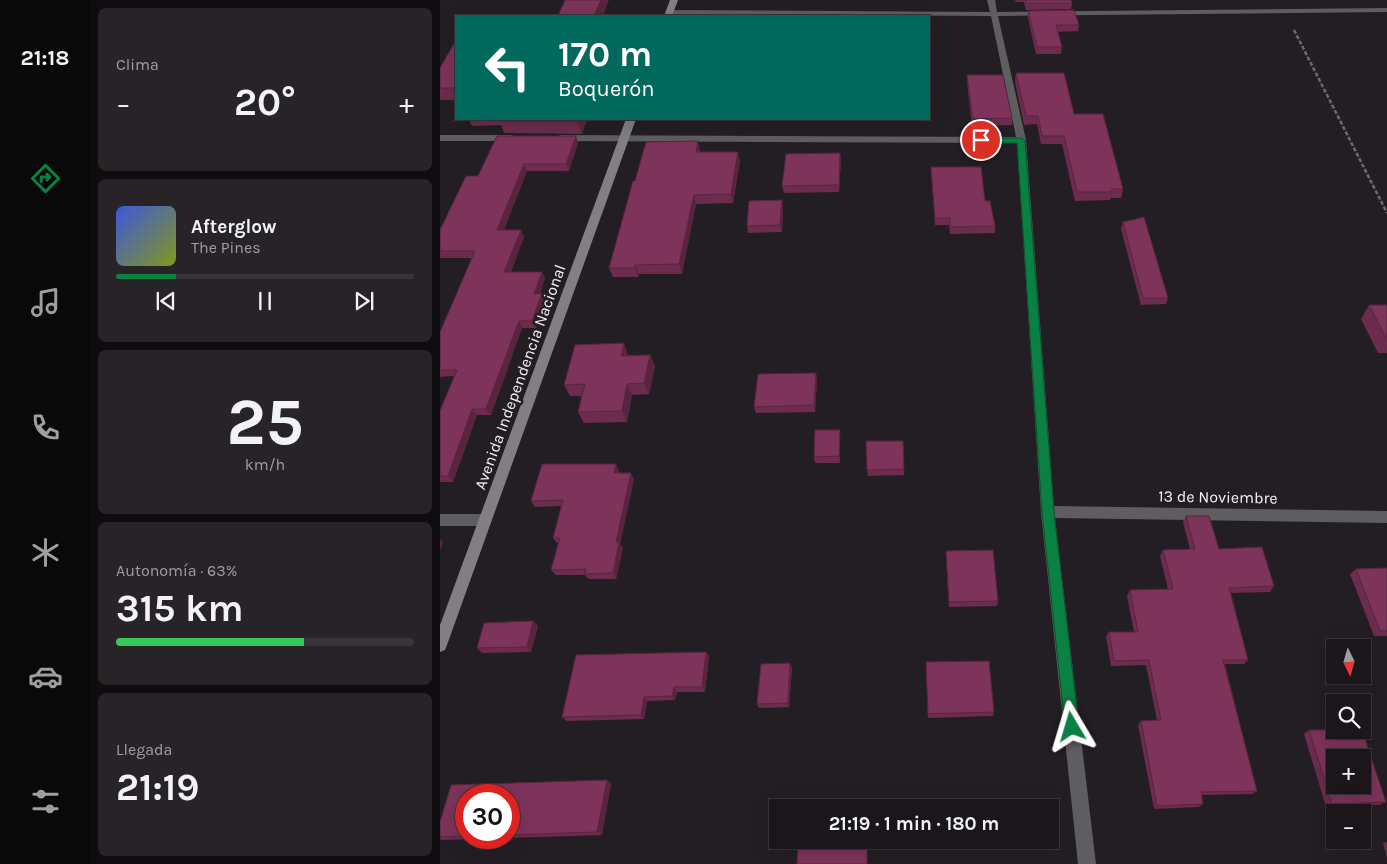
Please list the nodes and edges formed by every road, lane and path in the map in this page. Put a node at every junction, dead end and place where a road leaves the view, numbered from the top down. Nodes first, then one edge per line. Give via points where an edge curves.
1 (674, 0) edge
2 (991, 0) edge
3 (1285, 10) junction
4 (1387, 10) edge
5 (669, 14) edge
6 (993, 14) junction
7 (631, 120) edge
8 (440, 138) edge
9 (527, 138) edge
10 (546, 138) edge
11 (624, 138) junction
12 (1021, 140) junction
13 (1387, 214) edge
14 (1048, 512) junction
15 (1387, 517) edge
16 (440, 520) edge
17 (485, 520) junction
18 (440, 645) edge
19 (1087, 864) edge

1 - 5 main road
2 - 6 street
3 - 4 street
3 - 6 street
3 - 13 path
5 - 6 street
6 - 12 street
7 - 11 main road, Avenida Independencia Nacional
8 - 9 street
10 - 11 street
11 - 12 street
11 - 17 main road, Avenida Independencia Nacional
12 - 14 street
14 - 15 street, 13 de Noviembre
14 - 19 street
16 - 17 street
17 - 18 main road, Avenida Independencia Nacional

